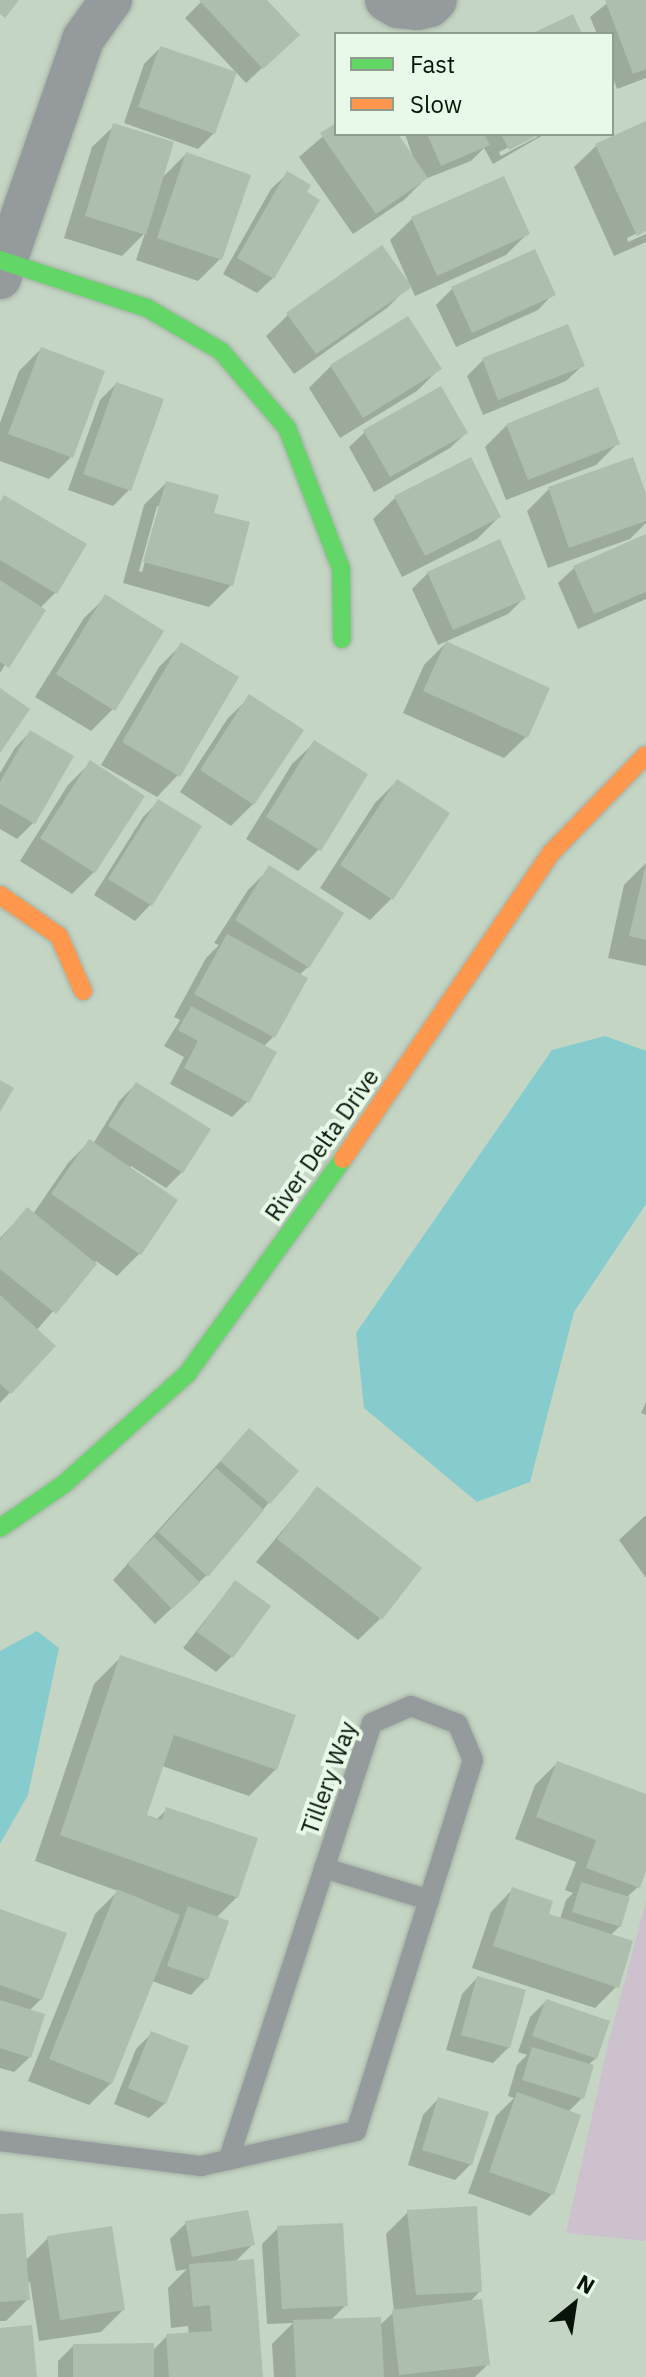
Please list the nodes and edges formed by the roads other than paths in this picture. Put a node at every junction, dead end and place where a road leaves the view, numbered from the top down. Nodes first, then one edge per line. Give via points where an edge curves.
1 (111, 0) edge
2 (386, 0) edge
3 (436, 0) edge
4 (2, 266) edge
5 (342, 639) dead end
6 (646, 755) edge
7 (0, 895) edge
8 (83, 991) dead end
9 (0, 1528) edge
10 (324, 1868) junction
11 (429, 1900) junction
12 (0, 2141) edge
13 (228, 2160) junction

1 - 4 street via 83,39
2 - 3 street via 417,9
4 - 5 street via 147,308 221,351 287,428 341,569
6 - 9 street, River Delta Drive via 552,852 309,1209 187,1374 64,1484
7 - 8 street via 59,936
10 - 11 lane
10 - 11 lane, Tillery Way via 372,1723 411,1706 458,1724 473,1760
10 - 13 lane, Tillery Way
11 - 13 lane, Tillery Way via 356,2131
12 - 13 lane via 201,2166

